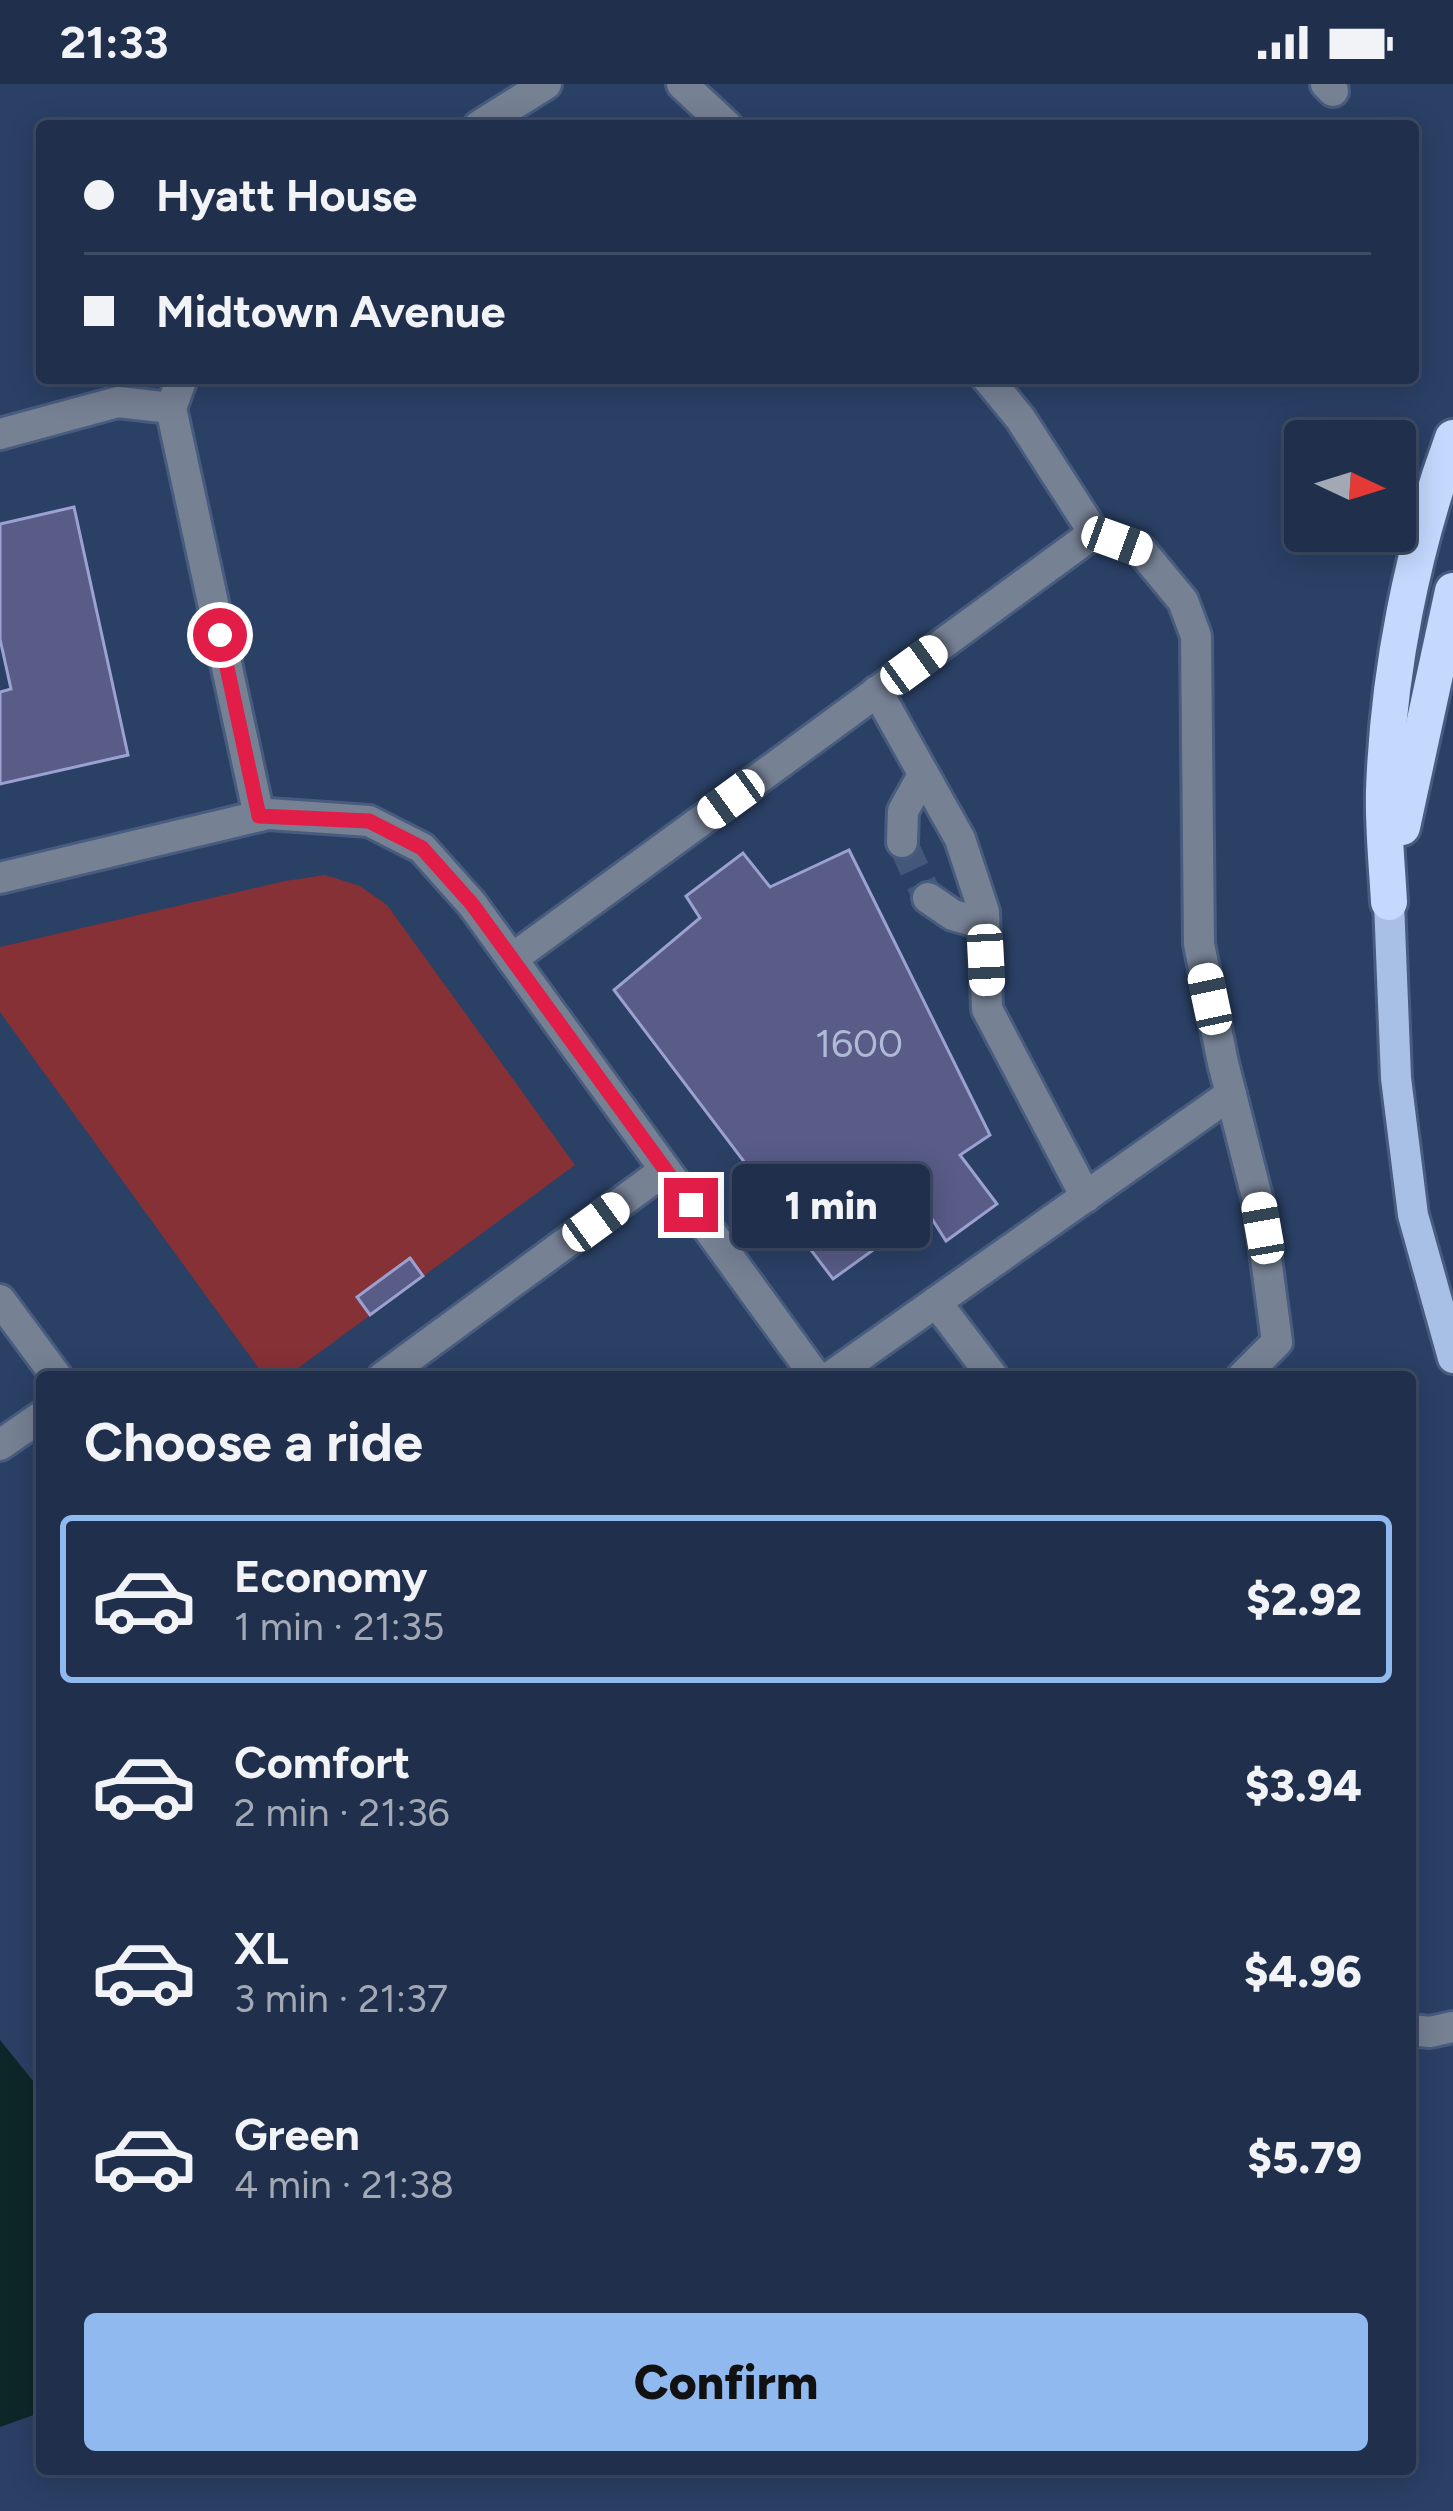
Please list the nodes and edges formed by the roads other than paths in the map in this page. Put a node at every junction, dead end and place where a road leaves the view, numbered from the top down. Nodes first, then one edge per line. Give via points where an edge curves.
1 (546, 84) edge
2 (682, 84) edge
3 (489, 120) edge
4 (721, 120) edge
5 (180, 384) edge
6 (992, 384) edge
7 (171, 408) junction
8 (0, 434) edge
9 (1453, 438) edge
10 (1094, 533) junction
11 (1453, 591) edge
12 (877, 692) junction
13 (923, 775) junction
14 (259, 816) junction
15 (902, 842) tunnel mouth
16 (0, 878) edge
17 (928, 898) tunnel mouth
18 (1389, 902) junction
19 (984, 924) junction
20 (512, 959) junction
21 (1231, 1094) junction
22 (665, 1170) junction
23 (1086, 1197) junction
24 (0, 1300) edge
25 (936, 1302) junction
26 (1453, 1358) edge
27 (53, 1371) edge
28 (391, 1371) edge
29 (812, 1371) edge
30 (838, 1371) edge
31 (988, 1371) edge
32 (1248, 1371) edge
33 (36, 1420) edge
34 (0, 1444) edge
35 (1453, 2026) edge
36 (1416, 2031) edge

1 - 3 street
2 - 4 street
5 - 7 street
6 - 10 street
7 - 8 street via 118,402
7 - 14 street
9 - 18 highway via 1427,519 1393,684 1384,793
10 - 12 street
10 - 21 street via 1140,550 1183,601 1196,636 1198,944
11 - 18 highway
12 - 13 street
12 - 20 street
13 - 15 street via 903,811
13 - 19 street via 968,858
14 - 16 street
14 - 20 street via 369,821 422,848
17 - 19 street
18 - 26 main road via 1396,1078 1413,1214
19 - 23 street via 987,1009
20 - 22 street
21 - 23 street
21 - 32 street via 1259,1205 1277,1342
22 - 28 street
22 - 29 street
23 - 25 street
24 - 27 street
25 - 30 street
25 - 31 street
33 - 34 street
35 - 36 street

